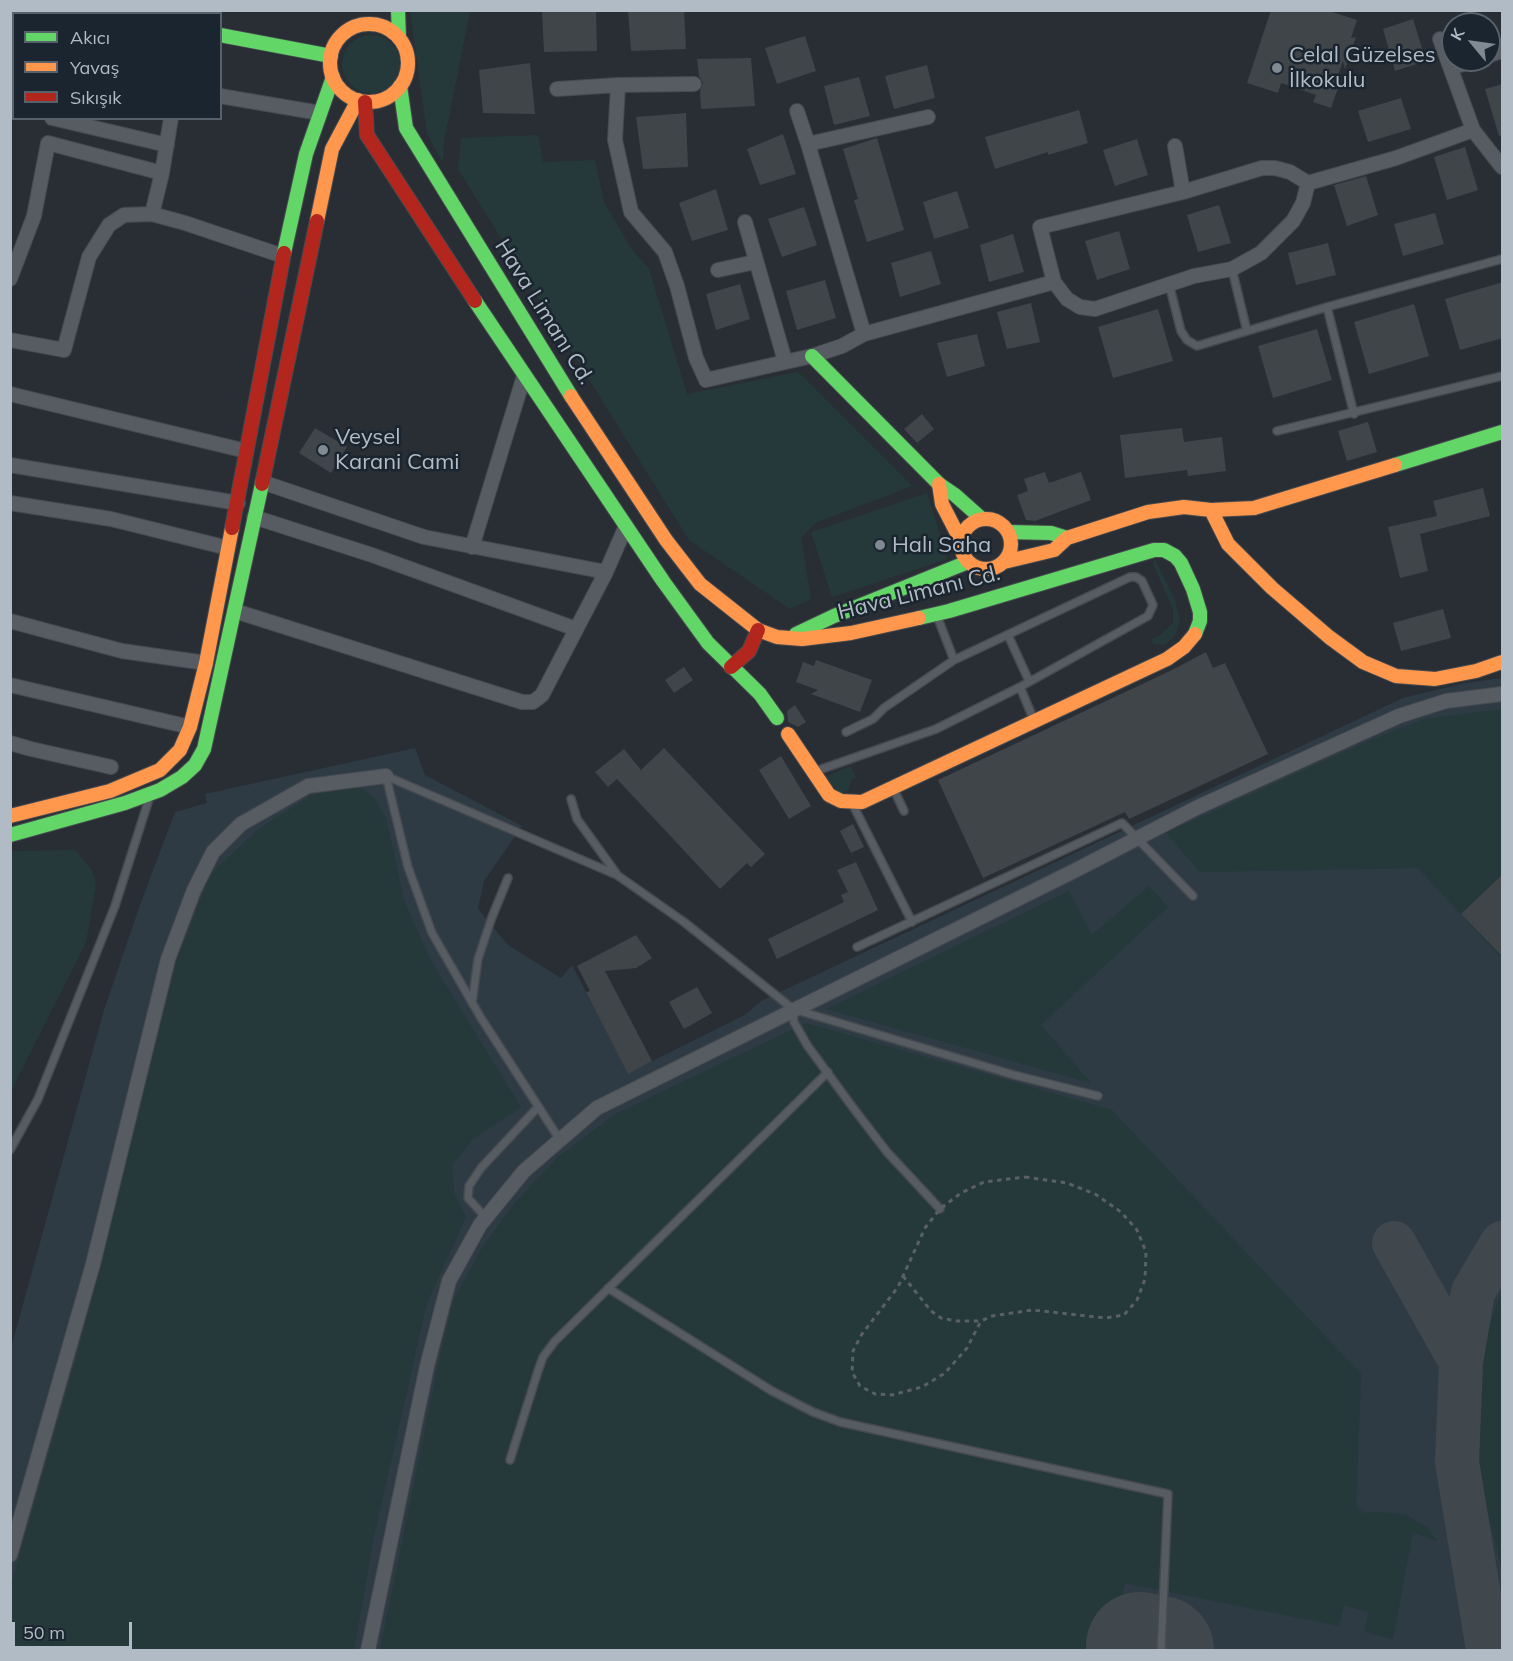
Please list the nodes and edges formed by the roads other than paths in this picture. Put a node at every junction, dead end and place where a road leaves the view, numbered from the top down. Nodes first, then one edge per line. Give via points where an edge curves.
1 (350, 10) edge
2 (398, 10) edge
3 (342, 34) junction
4 (222, 35) edge
5 (399, 37) junction
6 (330, 56) junction
7 (1452, 72) edge
8 (333, 77) junction
9 (694, 84) dead end
10 (618, 85) junction
11 (400, 86) junction
12 (557, 89) dead end
13 (222, 96) edge
14 (362, 101) junction
15 (797, 111) dead end
16 (320, 113) junction
17 (928, 117) dead end
18 (61, 120) edge
19 (171, 120) edge
20 (1473, 130) junction
21 (808, 144) junction
22 (167, 145) junction
23 (1175, 147) dead end
24 (1503, 167) edge
25 (162, 173) junction
26 (1308, 183) junction
27 (1183, 192) junction
28 (152, 214) junction
29 (745, 222) dead end
30 (284, 256) junction
31 (1503, 259) edge
32 (755, 262) junction
33 (1233, 269) junction
34 (718, 270) dead end
35 (10, 279) edge
36 (1054, 282) junction
37 (1169, 284) junction
38 (1327, 307) junction
39 (1247, 331) junction
40 (864, 334) junction
41 (10, 340) edge
42 (812, 356) junction
43 (785, 361) junction
44 (524, 376) junction
45 (1503, 376) edge
46 (10, 394) edge
47 (1354, 414) junction
48 (1277, 431) dead end
49 (1503, 432) edge
50 (246, 451) junction
51 (10, 465) edge
52 (262, 482) junction
53 (939, 484) junction
54 (10, 503) edge
55 (237, 503) junction
56 (1211, 510) junction
57 (254, 517) junction
58 (982, 519) junction
59 (626, 526) junction
60 (1009, 532) junction
61 (1067, 538) junction
62 (961, 540) junction
63 (472, 547) junction
64 (228, 548) junction
65 (968, 562) junction
66 (1004, 562) junction
67 (606, 572) junction
68 (235, 610) junction
69 (936, 614) junction
70 (10, 621) edge
71 (576, 628) junction
72 (758, 630) junction
73 (1008, 635) junction
74 (788, 638) junction
75 (954, 660) junction
76 (1503, 662) edge
77 (206, 663) junction
78 (731, 667) junction
79 (1029, 681) junction
80 (10, 685) edge
81 (1020, 687) junction
82 (1503, 694) edge
83 (777, 718) dead end
84 (1034, 721) junction
85 (190, 727) junction
86 (846, 732) dead end
87 (788, 734) dead end
88 (10, 743) edge
89 (111, 767) dead end
90 (814, 772) junction
91 (386, 776) junction
92 (892, 788) junction
93 (151, 794) junction
94 (571, 799) dead end
95 (852, 803) junction
96 (904, 811) dead end
97 (10, 816) edge
98 (10, 835) edge
99 (1137, 839) junction
100 (617, 875) junction
101 (508, 878) dead end
102 (1192, 896) dead end
103 (912, 922) junction
104 (857, 947) dead end
105 (472, 1003) junction
106 (793, 1009) junction
107 (828, 1072) junction
108 (1098, 1096) dead end
109 (538, 1107) junction
110 (560, 1140) junction
111 (10, 1150) edge
112 (940, 1209) road end
113 (486, 1218) junction
114 (608, 1288) junction
115 (510, 1460) dead end
116 (10, 1555) edge
117 (368, 1650) edge
118 (1161, 1650) edge

1 - 3 street
2 - 5 street
3 - 5 street via 359,26 377,24
3 - 6 street
4 - 6 street
5 - 11 street via 408,61
6 - 8 street
7 - 20 street
8 - 14 street via 343,91
8 - 16 street
9 - 10 street
10 - 12 street
10 - 43 street via 615,140 631,212 665,252 706,380
11 - 14 street via 379,101
11 - 72 street, Hava Limanı Cd. via 406,128 564,385 666,540 700,584
13 - 16 street
14 - 44 street via 367,135
14 - 52 street via 332,149
15 - 21 street
16 - 30 street via 306,154
17 - 21 street
18 - 22 street
19 - 22 street
20 - 24 street
20 - 26 street via 1396,158
21 - 40 street
22 - 25 street
23 - 27 street
25 - 28 street
25 - 35 street via 48,143 34,216
26 - 27 street via 1290,172 1262,168
26 - 33 street via 1304,203 1293,220 1261,253
27 - 36 street via 1040,227
28 - 30 street
28 - 41 street via 124,215 109,225 89,257 64,350
29 - 32 street
30 - 50 street
31 - 38 lane
32 - 34 street
32 - 43 street
33 - 37 street
33 - 39 lane
36 - 37 street via 1067,299 1080,307 1095,309
36 - 40 street
37 - 39 lane via 1181,331 1192,344 1197,346
38 - 39 lane
38 - 47 lane
40 - 42 street
42 - 43 street
42 - 53 street
44 - 59 street
44 - 63 street
45 - 47 lane
46 - 50 street
47 - 48 lane
49 - 56 street via 1254,508
50 - 55 street
51 - 55 street
52 - 57 street
52 - 63 street via 424,537
53 - 58 street
53 - 62 street via 942,504
54 - 64 street via 111,519
55 - 64 street
56 - 61 street via 1184,507 1148,512
56 - 76 street via 1228,544 1272,588 1364,662 1396,676 1436,679
57 - 68 street
57 - 71 street
58 - 60 street via 998,521
58 - 62 street via 968,527
59 - 67 street
59 - 78 street via 708,643
60 - 61 street via 1051,533
60 - 66 street via 1011,548
61 - 66 street via 1053,550
62 - 65 street
63 - 67 street
64 - 77 street
65 - 66 street via 990,570
65 - 74 street
67 - 71 street
68 - 71 street via 522,702 533,702 542,695
68 - 93 street via 204,749 182,777
69 - 74 street, Hava Limanı Cd. via 851,633
69 - 75 lane
69 - 84 street, Hava Limanı Cd. via 1154,550 1175,556 1200,612 1193,638 1167,658
70 - 77 street via 122,651
72 - 74 street, Hava Limanı Cd.
72 - 78 street via 749,651
73 - 75 lane
73 - 79 lane
73 - 79 lane via 1130,577 1142,581 1153,605 1148,616
75 - 86 lane via 873,719
77 - 85 street
78 - 83 street via 760,694
79 - 81 lane
80 - 85 street
81 - 84 lane
81 - 90 lane via 936,729
82 - 99 street via 1446,701 1399,716
84 - 92 street, Hava Limanı Cd.
85 - 97 street via 180,750 160,770 110,791
87 - 90 street
88 - 89 street
90 - 95 street via 829,795
91 - 100 lane
91 - 105 lane via 408,867 432,933
91 - 116 street via 309,786 241,824 213,852 194,890 168,959 93,1264
92 - 95 street, Hava Limanı Cd.
92 - 96 lane
93 - 98 street
93 - 111 lane via 115,906 38,1099
94 - 100 lane via 577,819
95 - 103 lane
99 - 102 lane
99 - 103 lane via 1122,823
99 - 106 street
100 - 106 lane via 684,922
101 - 105 lane via 478,959
103 - 104 lane
105 - 109 lane
106 - 107 lane via 794,1022 807,1046
106 - 108 lane
106 - 110 street via 597,1108
107 - 112 lane via 887,1152
107 - 114 lane
109 - 110 lane
109 - 113 lane via 469,1186 468,1198
110 - 113 street via 524,1171
113 - 117 street via 449,1281 427,1366
114 - 115 lane via 543,1357
114 - 118 lane via 772,1391 840,1422 1167,1494

